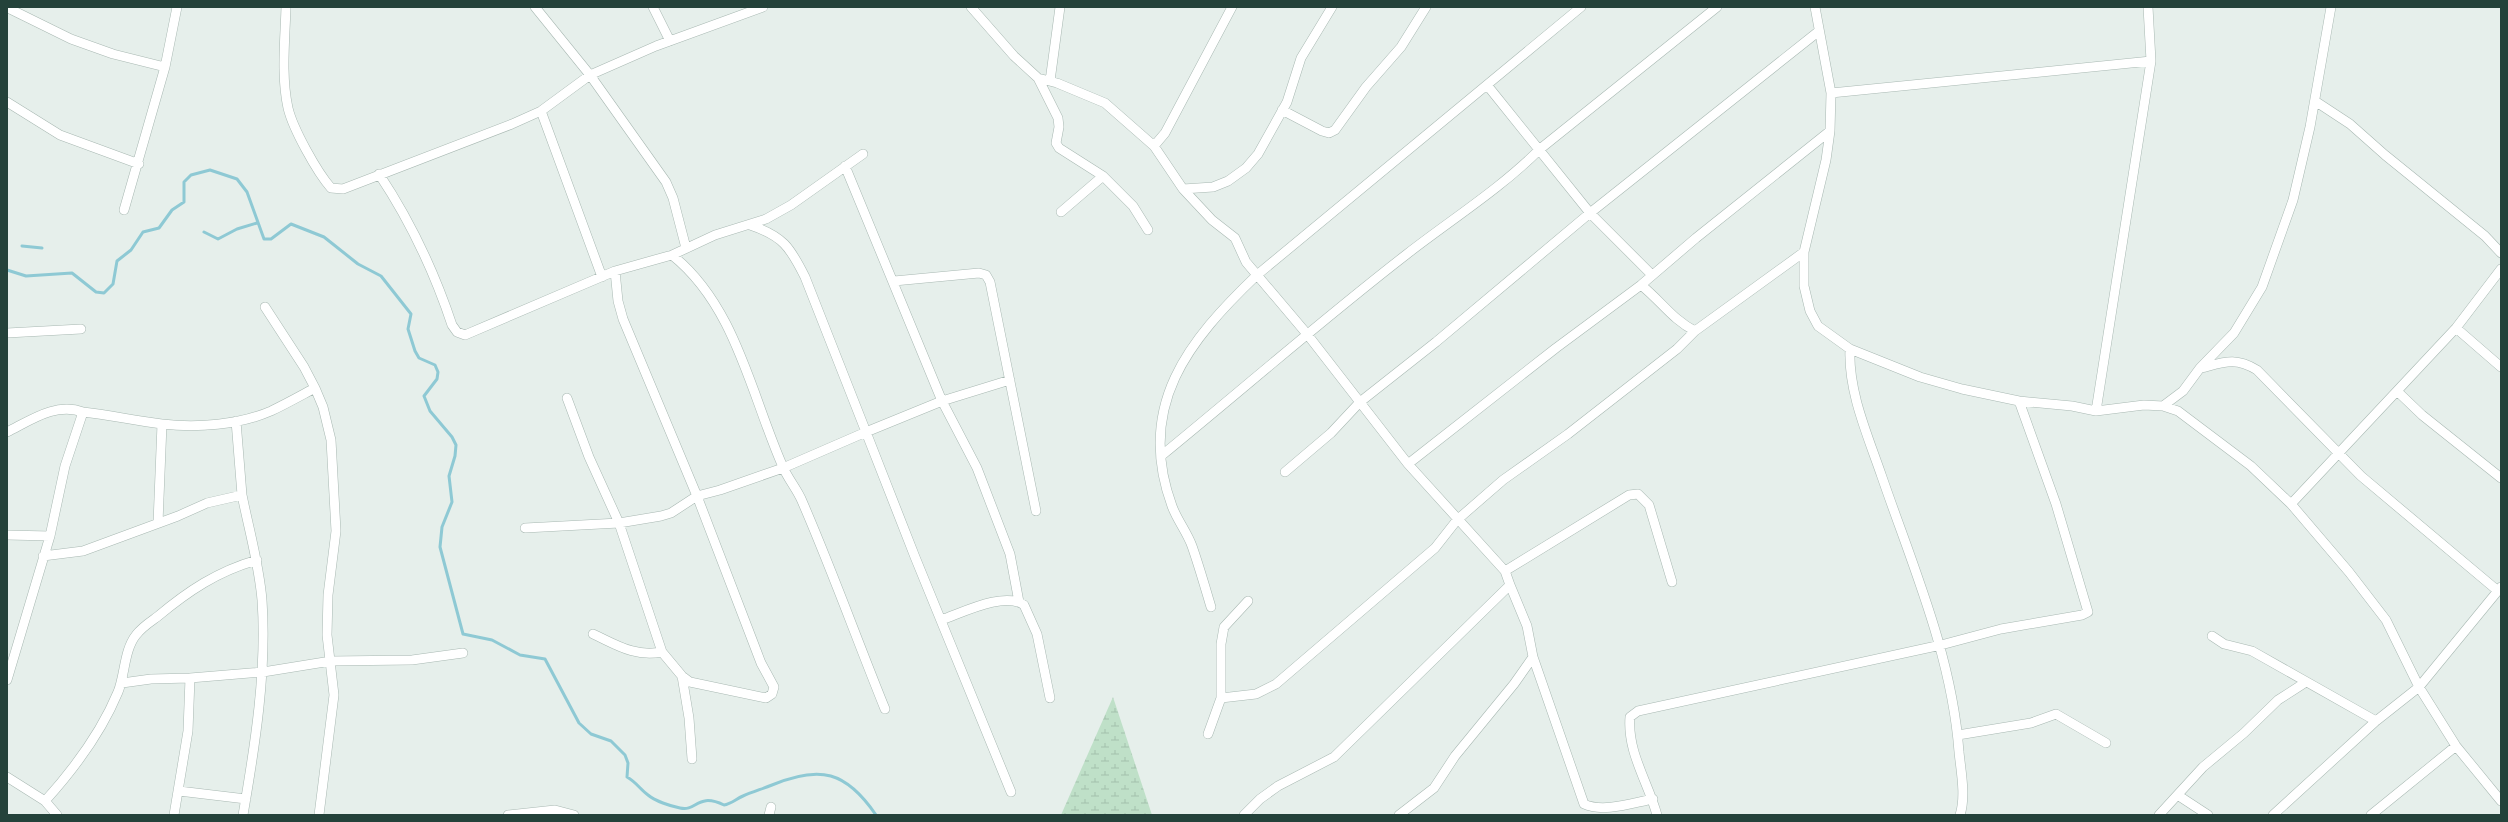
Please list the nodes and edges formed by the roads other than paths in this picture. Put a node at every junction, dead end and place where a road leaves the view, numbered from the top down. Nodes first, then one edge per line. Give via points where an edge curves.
1 (177, 7) edge
2 (286, 7) edge
3 (535, 7) edge
4 (653, 7) edge
5 (763, 7) edge
6 (971, 7) edge
7 (1060, 7) edge
8 (1232, 7) edge
9 (1332, 7) edge
10 (1426, 7) edge
11 (1581, 7) edge
12 (1717, 7) edge
13 (1815, 7) edge
14 (2148, 7) edge
15 (2331, 7) edge
16 (9, 10) edge
17 (1819, 31) junction
18 (670, 41) junction
19 (2151, 61) junction
20 (165, 67) junction
21 (590, 75) junction
22 (1038, 78) junction
23 (1050, 81) junction
24 (1487, 85) junction
25 (1831, 93) junction
26 (2315, 101) junction
27 (7, 102) edge
28 (1282, 110) junction
29 (541, 112) junction
30 (1830, 131) junction
31 (1154, 146) junction
32 (1540, 149) junction
33 (863, 154) dead end
34 (139, 164) junction
35 (845, 166) junction
36 (379, 174) junction
37 (1103, 176) junction
38 (1183, 189) junction
39 (124, 210) dead end
40 (1061, 212) dead end
41 (1590, 213) junction
42 (750, 225) junction
43 (1148, 230) dead end
44 (686, 248) junction
45 (1804, 252) junction
46 (2501, 253) edge
47 (672, 255) junction
48 (2501, 269) edge
49 (615, 271) junction
50 (1257, 275) junction
51 (602, 276) junction
52 (1652, 276) junction
53 (894, 281) junction
54 (1641, 285) junction
55 (265, 307) dead end
56 (2456, 328) junction
57 (81, 329) dead end
58 (1695, 331) junction
59 (7, 333) edge
60 (1308, 334) junction
61 (1850, 349) junction
62 (2501, 367) edge
63 (2200, 368) junction
64 (1010, 380) junction
65 (315, 388) junction
66 (2398, 392) junction
67 (567, 398) dead end
68 (942, 401) junction
69 (2019, 401) junction
70 (1360, 402) junction
71 (2163, 406) junction
72 (2096, 411) junction
73 (84, 412) junction
74 (236, 421) junction
75 (162, 424) junction
76 (7, 432) edge
77 (866, 432) junction
78 (2339, 454) junction
79 (1161, 456) junction
80 (1408, 464) junction
81 (783, 468) junction
82 (1285, 472) dead end
83 (2501, 478) edge
84 (242, 495) junction
85 (697, 496) junction
86 (2291, 504) junction
87 (1036, 510) dead end
88 (1457, 520) junction
89 (158, 523) junction
90 (619, 523) junction
91 (525, 528) dead end
92 (7, 535) edge
93 (50, 536) junction
94 (43, 556) junction
95 (257, 560) junction
96 (1505, 571) junction
97 (1672, 582) dead end
98 (1510, 584) junction
99 (2500, 589) edge
100 (1248, 600) dead end
101 (1019, 602) junction
102 (1211, 607) dead end
103 (941, 620) junction
104 (593, 634) dead end
105 (2212, 636) dead end
106 (1941, 645) junction
107 (662, 652) junction
108 (463, 653) dead end
109 (1533, 657) junction
110 (331, 661) junction
111 (263, 672) junction
112 (682, 676) junction
113 (190, 678) junction
114 (7, 680) edge
115 (2306, 682) junction
116 (122, 683) junction
117 (2419, 686) junction
118 (1050, 698) dead end
119 (1222, 698) junction
120 (885, 709) dead end
121 (2376, 721) junction
122 (1208, 734) dead end
123 (1958, 735) junction
124 (2106, 742) dead end
125 (2456, 746) junction
126 (692, 759) dead end
127 (7, 777) edge
128 (178, 791) junction
129 (1011, 792) dead end
130 (2179, 796) junction
131 (246, 799) junction
132 (1653, 799) junction
133 (45, 801) junction
134 (2501, 801) edge
135 (537, 813) edge
136 (57, 815) edge
137 (174, 815) edge
138 (243, 815) edge
139 (319, 815) edge
140 (508, 815) edge
141 (574, 815) edge
142 (1244, 815) edge
143 (1399, 815) edge
144 (1657, 815) edge
145 (1960, 815) edge
146 (2159, 815) edge
147 (2208, 815) edge
148 (2272, 815) edge
149 (2371, 815) edge

1 - 20 street
2 - 36 street via 290,116 322,178 331,188 343,189
3 - 21 street
4 - 18 street
5 - 18 street
6 - 22 street via 1014,56
7 - 23 street
8 - 31 street via 1165,133
9 - 28 street via 1296,68 1292,88
10 - 28 street via 1401,47 1366,87 1335,130 1329,133 1322,131
11 - 24 street
12 - 32 street
13 - 17 street
14 - 19 street
15 - 26 street
16 - 20 street via 106,52
17 - 25 street
17 - 41 street
18 - 21 street
19 - 25 street
19 - 72 street
20 - 34 street
21 - 29 street
21 - 44 street via 666,182 673,198
22 - 23 street
22 - 37 street via 1058,118 1056,143 1059,148
23 - 31 street via 1105,103
24 - 32 street
24 - 50 street
25 - 30 street
26 - 46 street via 2350,124 2384,155 2485,236
26 - 63 street via 2293,200 2262,286 2234,333
27 - 34 street via 60,135
28 - 38 street via 1258,154 1246,168 1228,181 1213,187
29 - 36 street
29 - 51 street
30 - 45 street via 1826,160
30 - 52 street
31 - 38 street
32 - 41 street
32 - 60 street via 1514,174 1407,254
33 - 35 street
34 - 39 street
35 - 42 street via 785,209
35 - 53 street
36 - 51 street via 405,215 426,256 457,332 465,335
37 - 40 street
37 - 43 street via 1133,206
38 - 50 street via 1212,220 1234,238 1246,262
41 - 52 street
41 - 70 street
42 - 44 street via 715,235
42 - 77 street via 776,235 795,258
44 - 47 street
45 - 58 street
45 - 61 street via 1804,286 1810,311 1818,326
47 - 49 street
47 - 81 street via 696,276 737,347
48 - 56 street
49 - 51 street
49 - 85 street via 623,319
50 - 60 street
50 - 79 street via 1211,322 1175,374 1160,425
52 - 54 street
53 - 64 street via 979,273 986,275 990,282
53 - 68 street
54 - 58 street via 1654,295 1674,318
54 - 80 street
55 - 65 street
56 - 62 street
56 - 66 street
57 - 59 street
58 - 88 street via 1562,438 1503,480
60 - 70 street
60 - 79 street
61 - 69 street via 1920,377
61 - 106 street via 1851,380
63 - 71 street via 2183,391
63 - 78 street via 2230,361 2244,362 2268,381
64 - 68 street
64 - 87 street
65 - 74 street via 270,411
65 - 110 street via 332,440 335,488 336,531 328,595 327,635
66 - 78 street
66 - 83 street via 2422,415
67 - 90 street via 589,457
68 - 77 street
68 - 101 street via 977,468 1010,554
69 - 72 street
69 - 106 street via 2056,504 2088,612 2001,629
70 - 80 street
70 - 82 street via 1330,433
71 - 72 street via 2144,405
71 - 86 street via 2178,411 2215,436
73 - 75 street
73 - 76 street via 68,408 57,410
73 - 93 street via 65,466
74 - 75 street via 191,425
74 - 84 street
75 - 89 street
77 - 81 street
77 - 103 street
78 - 86 street
78 - 99 street via 2361,476
79 - 102 street via 1172,506 1192,545
80 - 88 street
81 - 85 street
81 - 120 street via 802,500 836,588 846,604 855,634
84 - 89 street via 207,503
84 - 95 street
85 - 90 street via 671,513
85 - 112 street via 761,663 774,687 772,694 766,698 690,682
86 - 117 street via 2377,608
88 - 96 street via 1474,535
88 - 119 street via 1435,548 1276,684 1256,694
89 - 94 street via 83,551
90 - 91 street
90 - 107 street via 621,536
92 - 93 street
93 - 94 street
94 - 114 street
95 - 111 street via 262,600
95 - 116 street via 235,566 206,580 141,630 133,640
96 - 97 street via 1629,495 1638,494 1648,504 1658,544
96 - 98 street
98 - 109 street via 1527,626
98 - 142 street via 1334,757 1278,786
99 - 117 street
100 - 119 street via 1224,627 1220,644
101 - 103 street via 1000,600
101 - 118 street via 1024,605 1037,634
103 - 129 street
104 - 107 street via 631,652 646,655
105 - 115 street via 2224,644 2252,651
106 - 123 street via 1951,686
106 - 132 street via 1638,711 1630,717 1628,731 1635,759
107 - 112 street
108 - 110 street via 412,660
109 - 132 street via 1584,804 1592,808
109 - 143 street via 1455,756 1434,788
110 - 111 street
110 - 139 street via 334,696
111 - 113 street
111 - 131 street
112 - 126 street
113 - 116 street
113 - 128 street via 188,731
115 - 121 street
115 - 130 street via 2278,700 2203,767
116 - 133 street via 98,732
117 - 121 street
117 - 125 street
119 - 122 street
121 - 148 street
123 - 124 street via 2031,723 2056,714
123 - 145 street via 1963,802
125 - 134 street
125 - 149 street
127 - 133 street
128 - 131 street
128 - 137 street
130 - 146 street
130 - 147 street
131 - 138 street
132 - 144 street
133 - 136 street
135 - 140 street
135 - 141 street via 555,810

